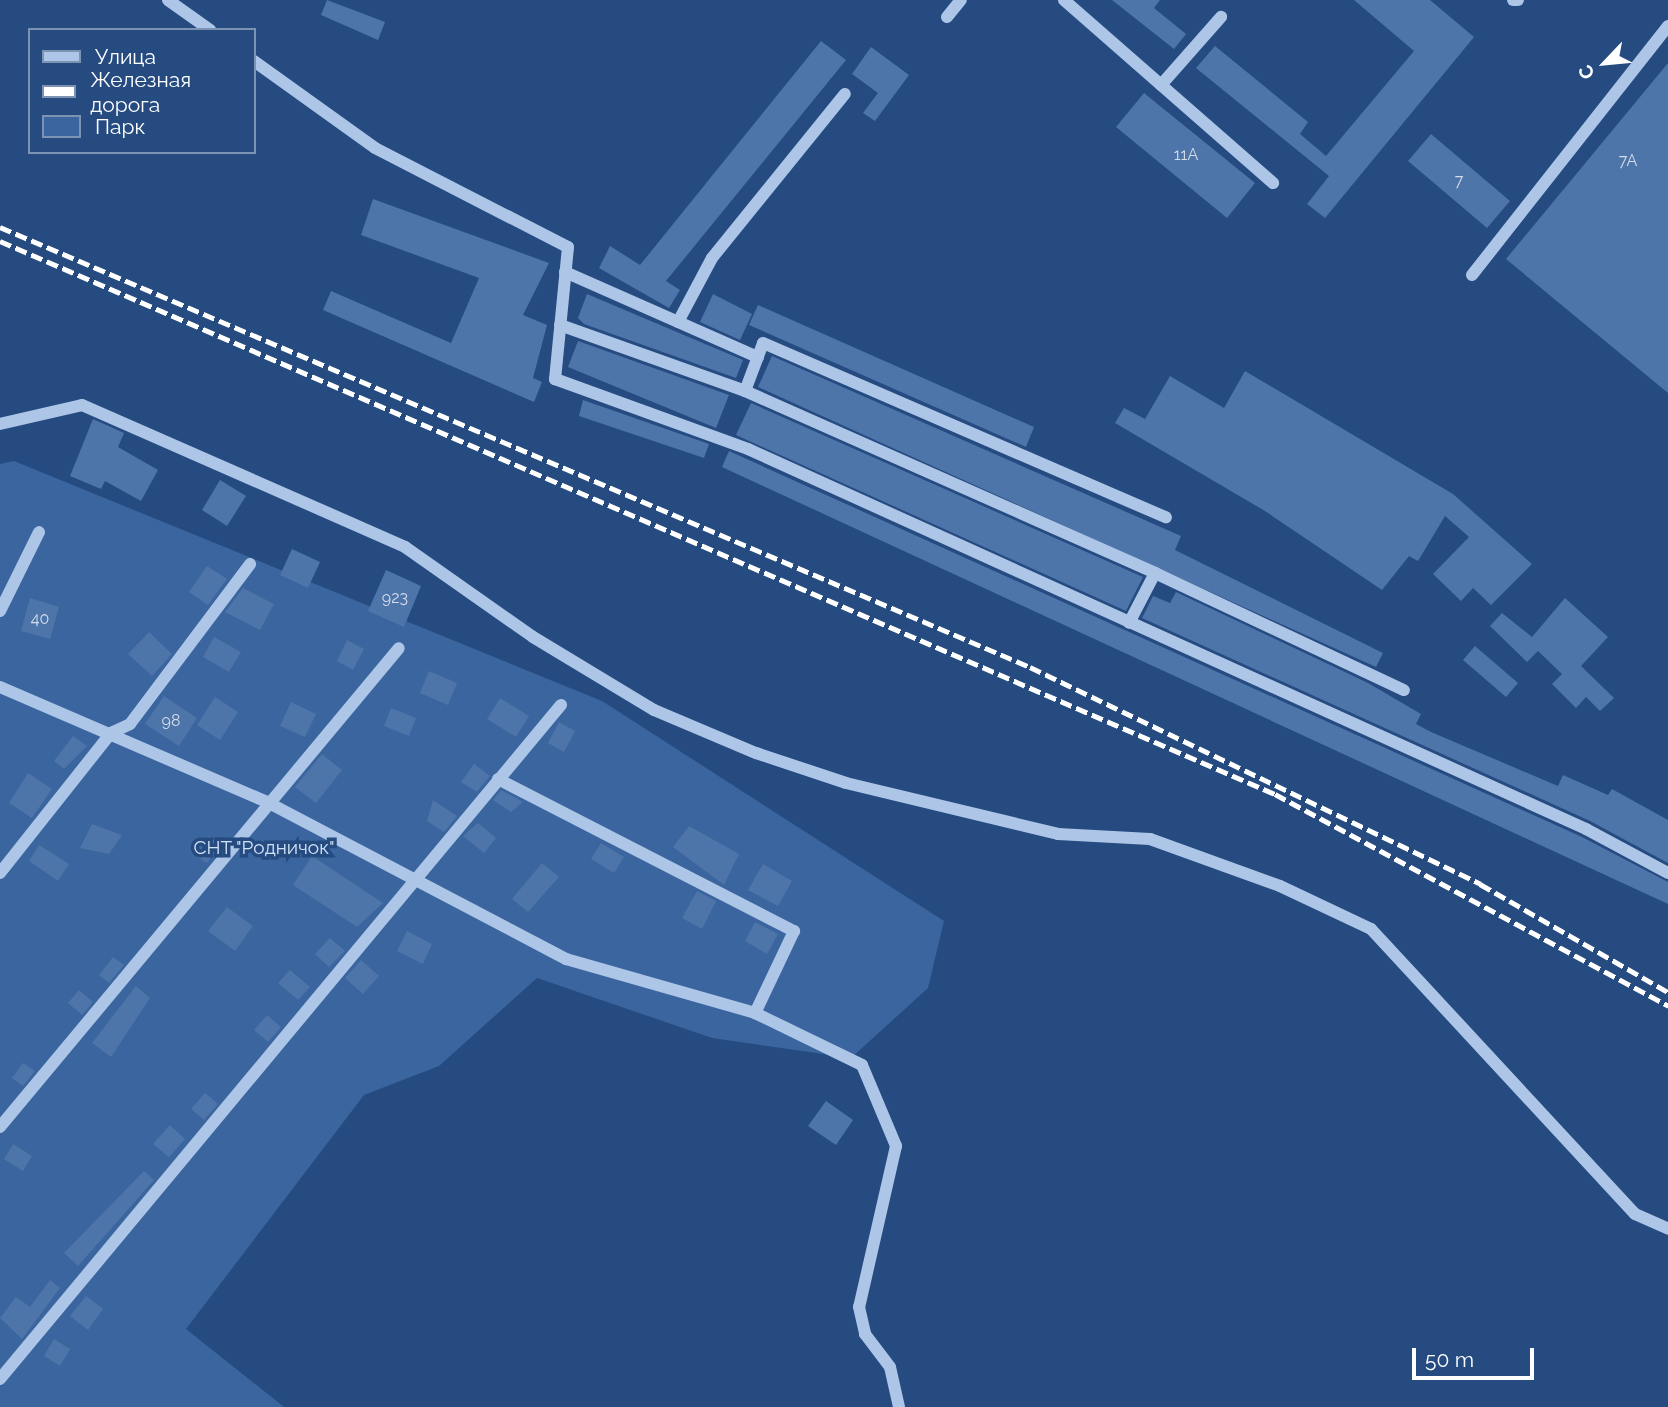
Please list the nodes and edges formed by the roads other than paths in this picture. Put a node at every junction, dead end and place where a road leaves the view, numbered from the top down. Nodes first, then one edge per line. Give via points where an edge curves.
1 (168, 0) edge
2 (961, 0) edge
3 (1064, 0) edge
4 (1513, 0) edge
5 (1518, 0) edge
6 (947, 17) dead end
7 (1221, 17) dead end
8 (1668, 26) edge
9 (207, 28) edge
10 (256, 62) edge
11 (1161, 85) junction
12 (845, 94) dead end
13 (1273, 183) dead end
14 (565, 272) junction
15 (1472, 275) dead end
16 (678, 322) junction
17 (560, 325) junction
18 (758, 356) junction
19 (745, 391) junction
20 (0, 424) edge
21 (1166, 517) dead end
22 (38, 532) dead end
23 (250, 564) dead end
24 (1155, 573) junction
25 (0, 611) edge
26 (1129, 623) junction
27 (399, 648) dead end
28 (0, 687) edge
29 (1404, 690) dead end
30 (561, 705) dead end
31 (111, 733) junction
32 (498, 779) junction
33 (267, 802) junction
34 (0, 873) edge
35 (1668, 873) edge
36 (417, 877) junction
37 (755, 1013) junction
38 (0, 1127) edge
39 (1668, 1229) edge
40 (0, 1379) edge
41 (899, 1407) edge

1 - 9 street
2 - 6 street
3 - 11 street
4 - 5 street
7 - 11 street
8 - 15 street
10 - 14 street via 375,148 568,247
11 - 13 street
12 - 16 street via 712,258
14 - 16 street
14 - 17 street
16 - 18 street
17 - 19 street
17 - 26 street via 555,379 748,449
18 - 19 street
18 - 21 street via 763,343
19 - 24 street
20 - 39 street via 82,404 405,547 533,637 654,710 756,753 846,783 1058,834 1150,839 1280,886 1371,929 1635,1214
22 - 25 street
23 - 31 street via 130,724
24 - 26 street
24 - 29 street
26 - 35 street via 1586,829
27 - 33 street
28 - 31 street
30 - 32 street
31 - 33 street
31 - 34 street
32 - 36 street
32 - 37 street via 794,931
33 - 36 street
33 - 38 street
36 - 37 street via 566,959
36 - 40 street
37 - 41 street via 862,1065 883,1108 896,1146 859,1307 865,1334 890,1367

